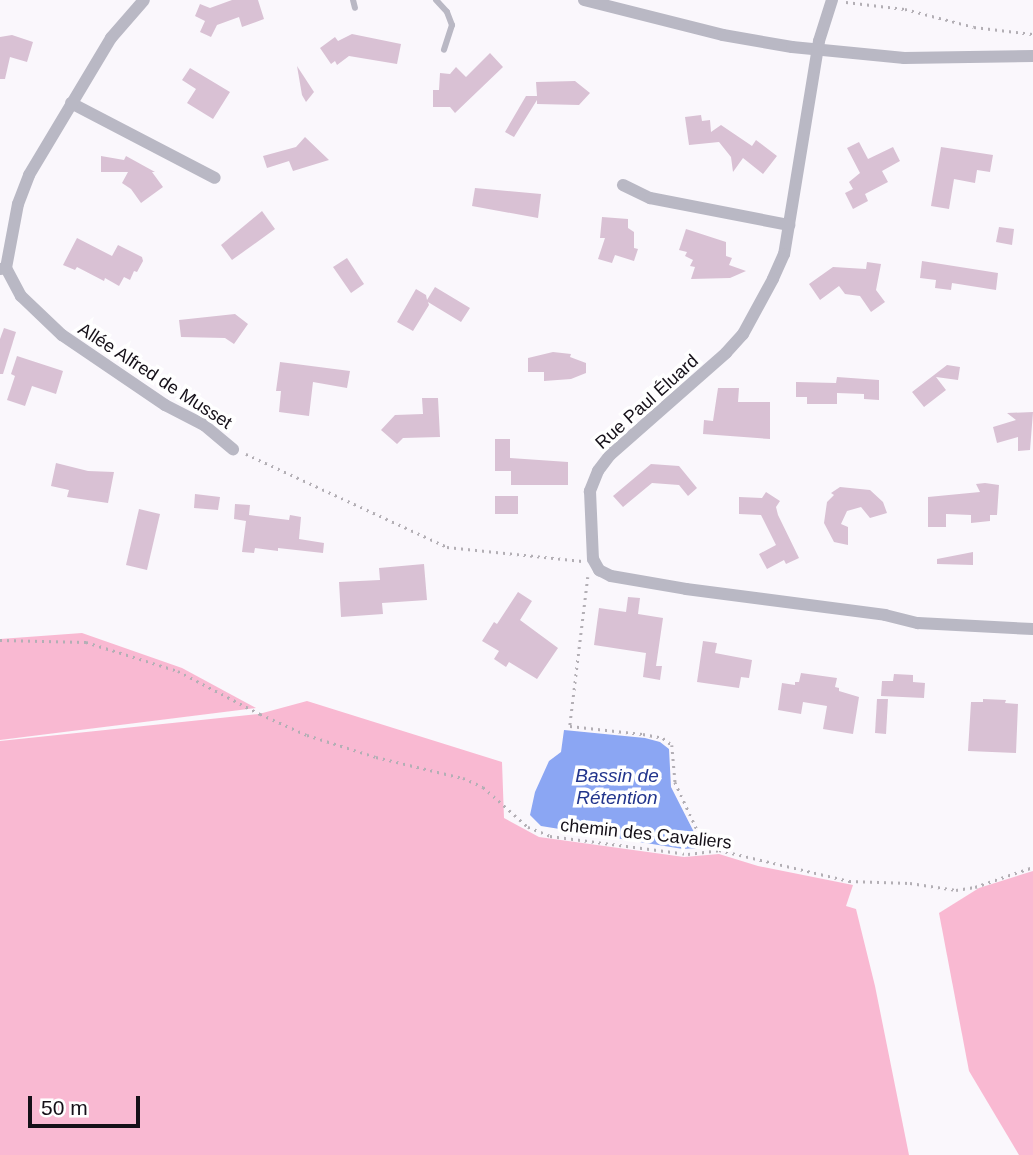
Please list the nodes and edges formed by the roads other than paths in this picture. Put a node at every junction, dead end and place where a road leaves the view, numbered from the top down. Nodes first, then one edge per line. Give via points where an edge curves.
1 (144, 0) edge
2 (436, 0) edge
3 (584, 0) edge
4 (832, 0) edge
5 (817, 49) junction
6 (444, 50) dead end
7 (1033, 57) edge
8 (71, 103) junction
9 (215, 178) dead end
10 (623, 185) dead end
11 (789, 225) junction
12 (3, 268) edge
13 (233, 449) road end
14 (1033, 629) edge

1 - 8 street via 111,38
2 - 6 lane via 452,25
3 - 5 street via 723,35
4 - 5 street, Rue Paul Éluard
5 - 7 street via 904,58
5 - 11 street, Rue Paul Éluard
8 - 9 street
8 - 12 street via 29,175
10 - 11 street via 650,198
11 - 14 street, Rue Paul Éluard via 773,279 743,334 598,471 589,511 595,565 611,576 918,623
12 - 13 street, Allée Alfred de Musset via 21,296 62,335 165,405 204,425

